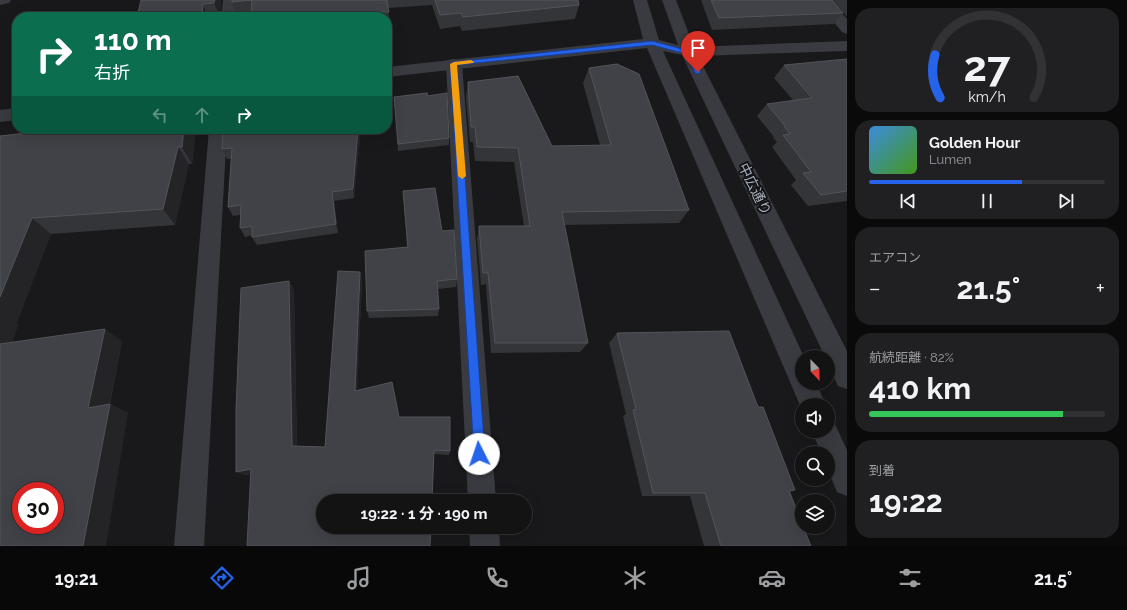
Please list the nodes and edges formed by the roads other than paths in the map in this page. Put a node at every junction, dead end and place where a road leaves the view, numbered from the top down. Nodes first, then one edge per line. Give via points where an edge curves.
1 (4, 0) edge
2 (230, 0) edge
3 (640, 0) edge
4 (669, 0) edge
5 (823, 0) edge
6 (0, 1) edge
7 (229, 12) edge
8 (847, 29) edge
9 (652, 43) junction
10 (847, 46) edge
11 (688, 52) junction
12 (454, 64) junction
13 (392, 71) edge
14 (12, 115) edge
15 (0, 116) edge
16 (218, 134) edge
17 (795, 364) edge
18 (847, 377) edge
19 (827, 438) edge
20 (847, 482) edge
21 (482, 494) edge
22 (484, 534) edge
23 (188, 546) edge
24 (485, 546) edge

1 - 6 street
2 - 7 street
3 - 9 street
4 - 11 street, 中広通り
5 - 8 street
9 - 11 street
9 - 12 street
9 - 17 street
10 - 11 street
11 - 18 street, 中広通り
12 - 13 street
12 - 21 street
14 - 15 street
16 - 23 street
19 - 20 street
22 - 24 street

